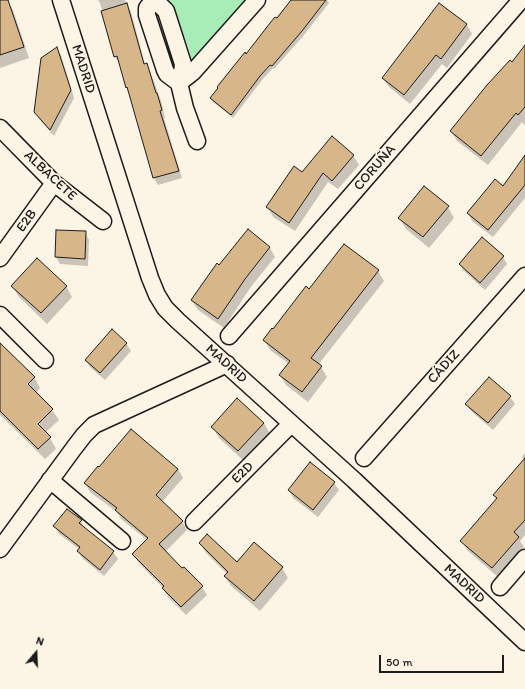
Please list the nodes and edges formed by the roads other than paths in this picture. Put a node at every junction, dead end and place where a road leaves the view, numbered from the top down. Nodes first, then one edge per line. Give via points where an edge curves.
1 (61, 0) edge
2 (257, 0) edge
3 (521, 0) edge
4 (151, 1) edge
5 (179, 84) junction
6 (0, 128) edge
7 (197, 141) dead end
8 (54, 183) junction
9 (103, 221) dead end
10 (0, 258) edge
11 (525, 276) edge
12 (0, 315) edge
13 (229, 336) dead end
14 (45, 360) dead end
15 (227, 364) junction
16 (291, 424) junction
17 (364, 458) dead end
18 (50, 480) junction
19 (194, 522) dead end
20 (122, 541) dead end
21 (1, 545) edge
22 (525, 558) edge
23 (500, 587) dead end
24 (525, 642) edge

1 - 15 street, MADRID via 157,295 178,321
2 - 5 street via 193,72
3 - 13 street, CORUÑA
4 - 5 street via 166,11 183,64
5 - 7 street
6 - 8 street, ALBACETE
8 - 9 street, ALBACETE
8 - 10 street, E2B
11 - 17 street, CÁDIZ
12 - 14 street
15 - 16 street, MADRID
15 - 18 street via 94,425
16 - 19 street, E2D
16 - 24 street, MADRID
18 - 20 street
18 - 21 street
22 - 23 street

